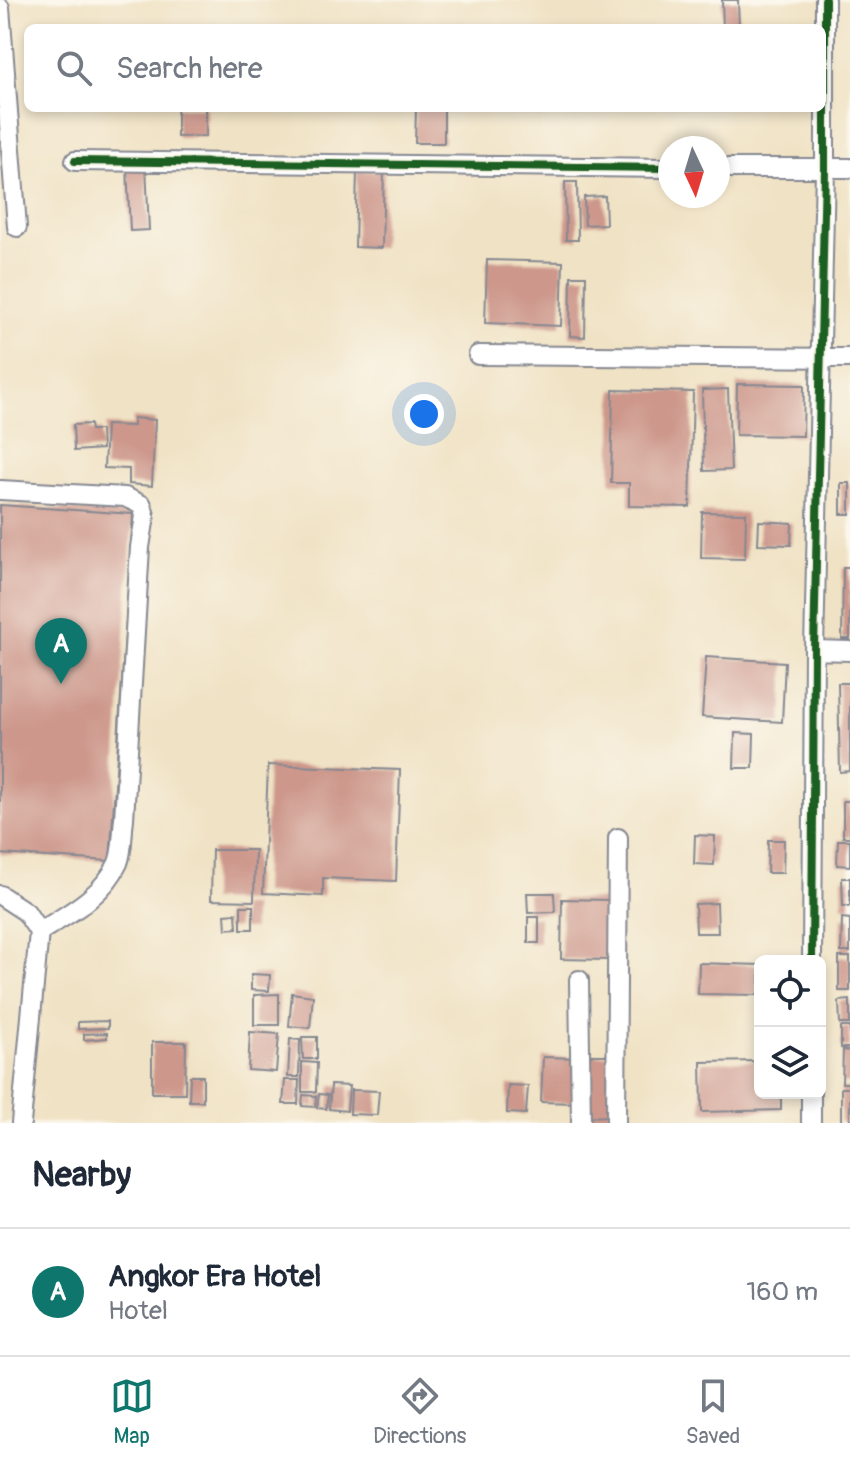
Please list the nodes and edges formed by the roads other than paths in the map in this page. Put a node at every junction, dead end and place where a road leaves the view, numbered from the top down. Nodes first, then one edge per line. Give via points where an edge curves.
1 (825, 0) edge
2 (0, 8) edge
3 (825, 24) edge
4 (825, 112) edge
5 (75, 161) dead end
6 (658, 168) edge
7 (730, 168) edge
8 (850, 168) edge
9 (825, 169) junction
10 (17, 227) dead end
11 (478, 355) dead end
12 (821, 358) junction
13 (850, 358) edge
14 (0, 490) edge
15 (814, 650) junction
16 (850, 651) edge
17 (618, 838) dead end
18 (0, 895) edge
19 (39, 932) junction
20 (812, 955) edge
21 (579, 980) dead end
22 (811, 1099) edge
23 (21, 1123) edge
24 (581, 1123) edge
25 (616, 1123) edge
26 (811, 1123) edge

1 - 3 street
2 - 10 street
4 - 9 street
5 - 6 street
7 - 9 street
8 - 9 street
9 - 12 street
11 - 12 street
12 - 13 street
12 - 15 street
14 - 19 street via 125,497 142,505 145,516 118,862 84,904
15 - 16 street
15 - 20 street
17 - 25 street
18 - 19 street via 26,912
19 - 23 street
21 - 24 street
22 - 26 street

